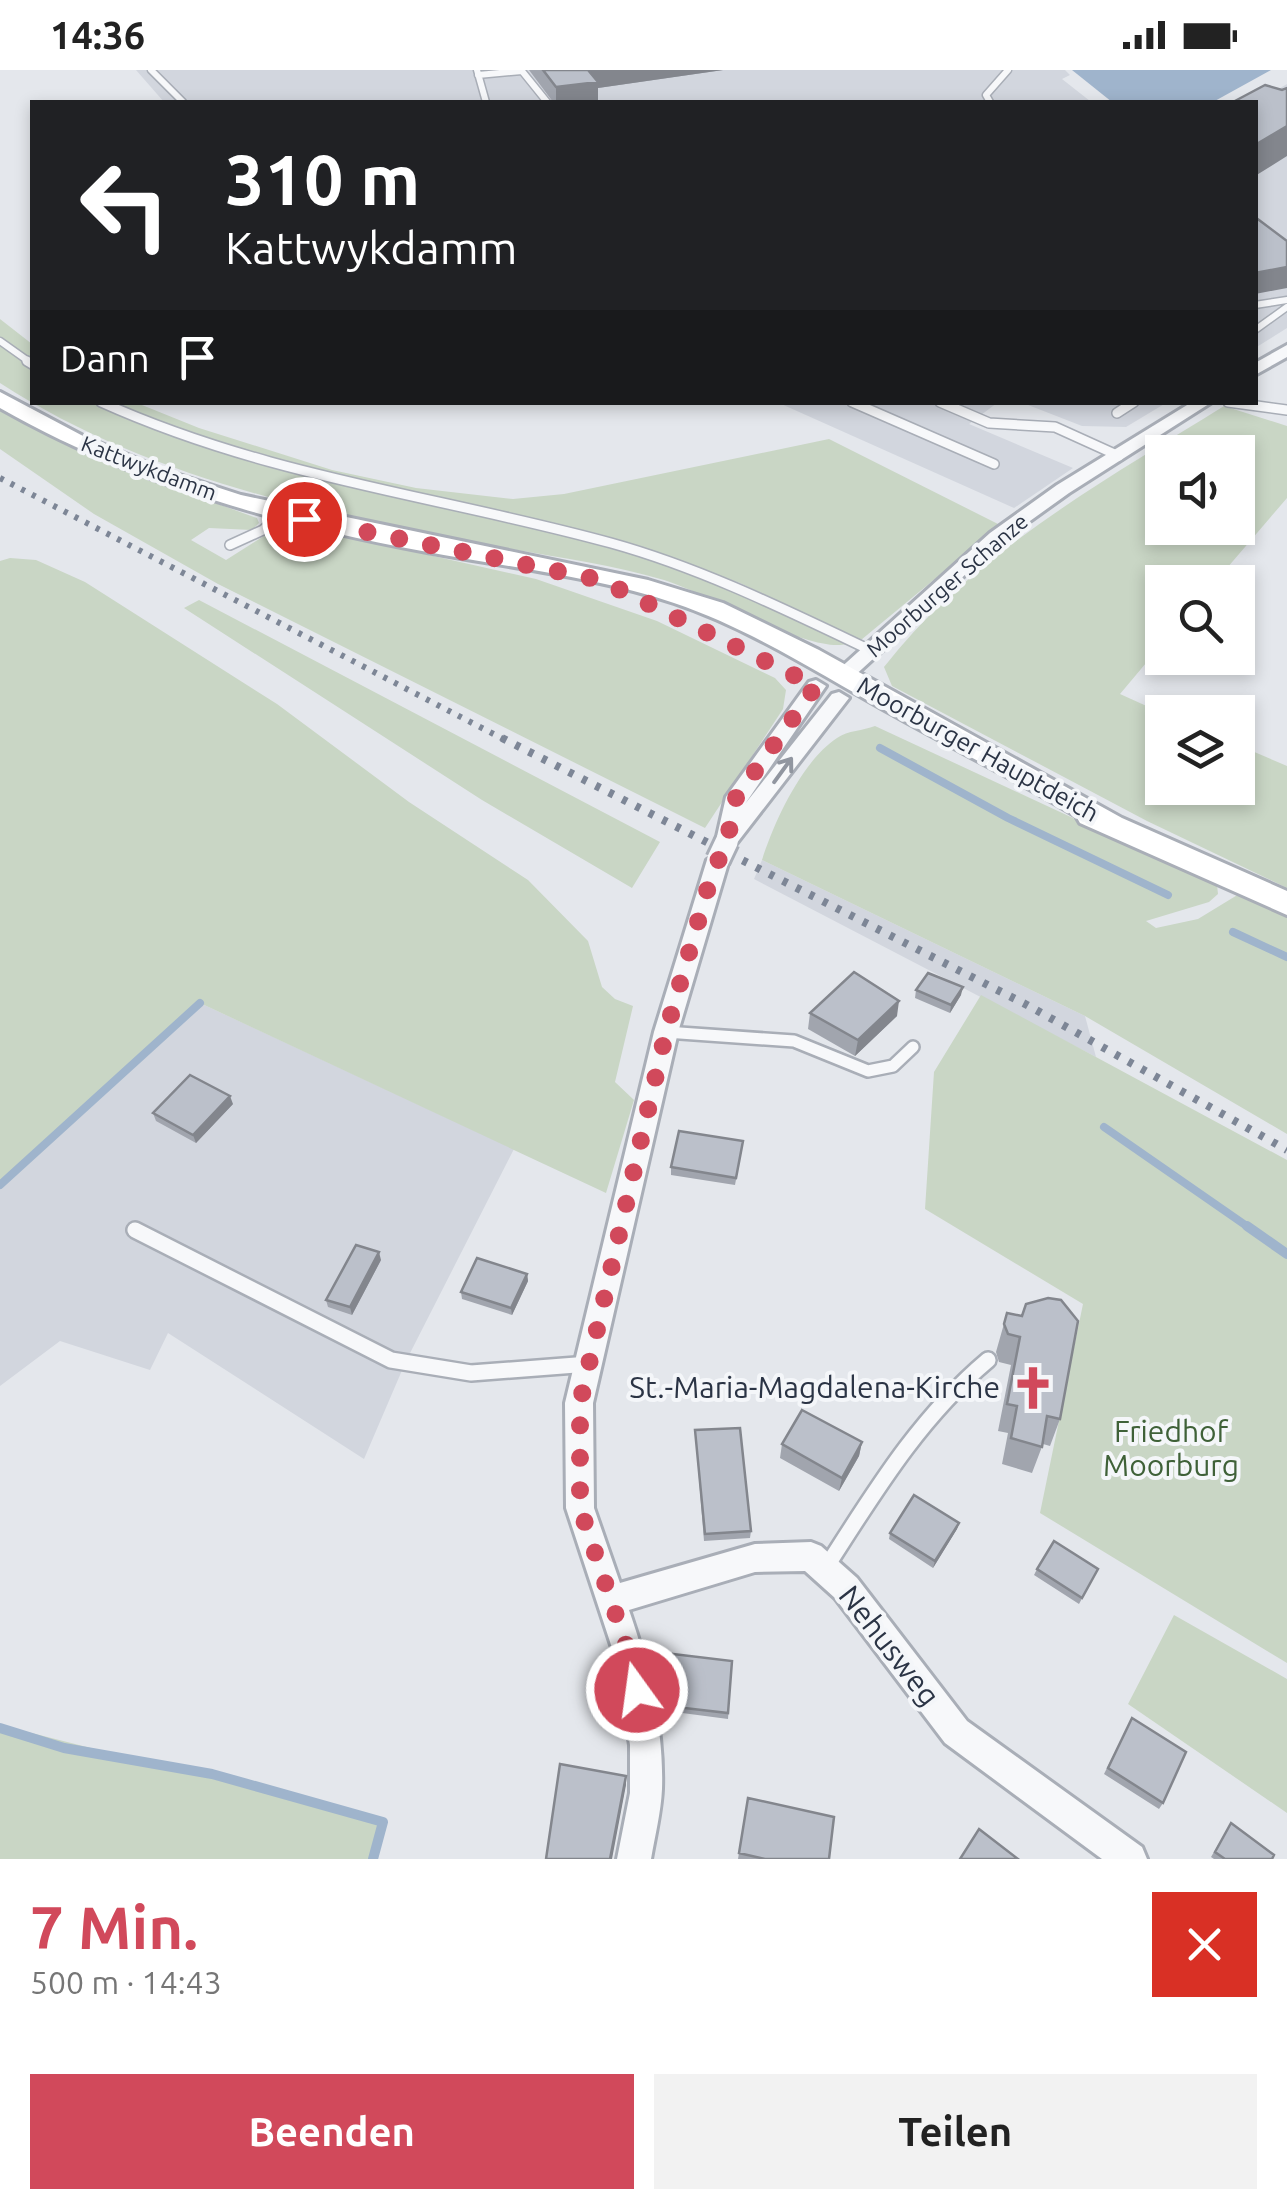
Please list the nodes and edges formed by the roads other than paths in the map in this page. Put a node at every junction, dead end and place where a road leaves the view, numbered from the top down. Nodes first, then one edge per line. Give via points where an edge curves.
1 (151, 70) edge
2 (1008, 70) edge
3 (478, 72) edge
4 (183, 100) edge
5 (485, 100) edge
6 (546, 100) edge
7 (989, 100) edge
8 (1287, 304) edge
9 (1258, 305) edge
10 (1258, 328) edge
11 (0, 341) edge
12 (1287, 350) edge
13 (30, 363) edge
14 (1258, 368) edge
15 (0, 399) edge
16 (108, 405) edge
17 (859, 405) edge
18 (947, 405) edge
19 (1129, 405) edge
20 (1199, 405) edge
21 (1250, 405) edge
22 (1287, 410) edge
23 (1117, 413) dead end
24 (1120, 456) junction
25 (994, 464) dead end
26 (282, 514) junction
27 (230, 545) dead end
28 (870, 650) junction
29 (833, 686) junction
30 (1287, 904) edge
31 (666, 1032) junction
32 (913, 1047) dead end
33 (136, 1230) dead end
34 (988, 1360) dead end
35 (589, 1364) junction
36 (825, 1569) junction
37 (611, 1601) junction
38 (634, 1859) edge
39 (1130, 1859) edge

1 - 4 lane
2 - 7 lane via 986,94
3 - 5 lane
3 - 6 lane via 522,70
8 - 9 lane
8 - 10 lane
11 - 13 lane
12 - 14 street
15 - 26 main road, Kattwykdamm via 110,456
16 - 28 lane via 244,460 676,564
17 - 25 lane
18 - 24 lane via 989,423 1055,427
19 - 23 lane
20 - 24 street, Moorburger Schanze
21 - 22 lane
24 - 28 street, Moorburger Schanze via 996,537
26 - 27 lane
26 - 29 main road, Kattwykdamm via 600,580
28 - 29 street, Moorburger Schanze
29 - 30 main road, Moorburger Hauptdeich via 1040,797
29 - 31 street, Moorburger Schanze via 722,851
31 - 32 lane via 794,1041 868,1071 892,1066
31 - 35 street
33 - 35 lane via 391,1360 471,1373
34 - 36 lane via 930,1414
35 - 37 street via 578,1419 580,1508
36 - 37 street, Nehusweg via 811,1556 755,1558
36 - 39 street, Nehusweg via 956,1732
37 - 38 street via 632,1663 646,1745 646,1794

